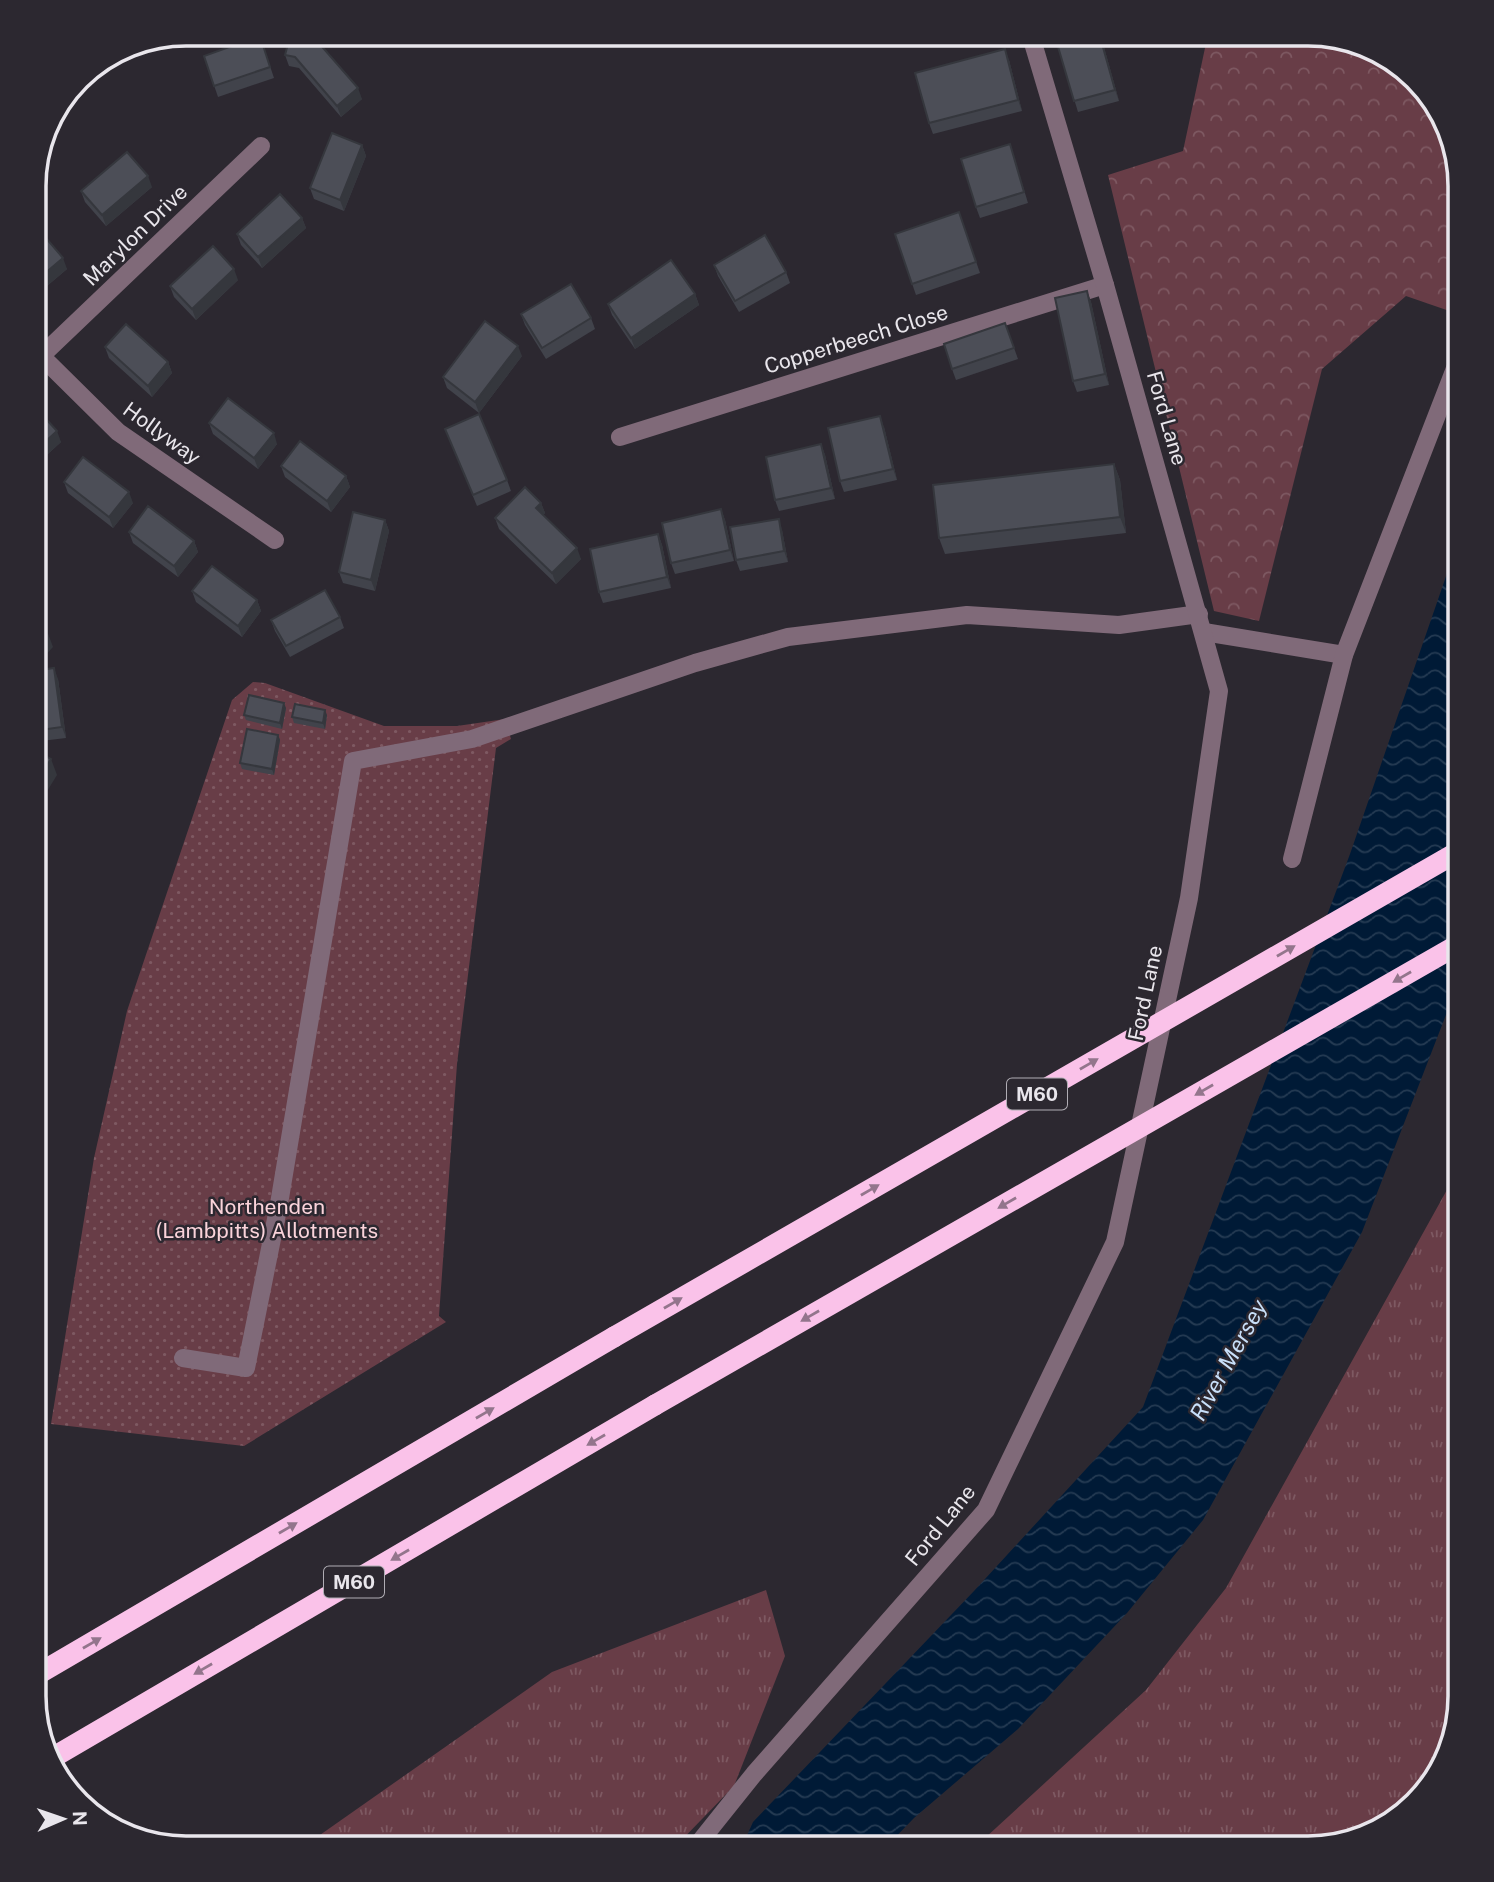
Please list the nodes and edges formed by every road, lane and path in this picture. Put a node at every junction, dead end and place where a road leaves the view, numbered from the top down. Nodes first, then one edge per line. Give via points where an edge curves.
1 (1034, 46) edge
2 (261, 146) dead end
3 (1105, 285) junction
4 (46, 345) edge
5 (46, 362) edge
6 (1448, 387) edge
7 (620, 437) dead end
8 (275, 540) dead end
9 (1199, 614) junction
10 (1204, 632) junction
11 (1344, 655) junction
12 (1448, 857) edge
13 (1292, 859) dead end
14 (1448, 950) edge
15 (183, 1358) dead end
16 (46, 1669) edge
17 (58, 1754) edge
18 (704, 1836) edge

1 - 3 street, Ford Lane
2 - 4 street, Marylon Drive
3 - 7 street, Copperbeech Close
3 - 9 street, Ford Lane
5 - 8 street, Hollyway via 118,432
6 - 11 street
9 - 10 street, Ford Lane
9 - 15 street via 1119,625 967,615 788,636 472,739 353,761 279,1204 246,1368
10 - 11 street
10 - 18 street, Ford Lane via 1219,691 1191,884 1115,1242 986,1510
11 - 13 street
16 -> 12 highway, M60, bridge
14 -> 17 highway, M60, bridge via 655,1405

